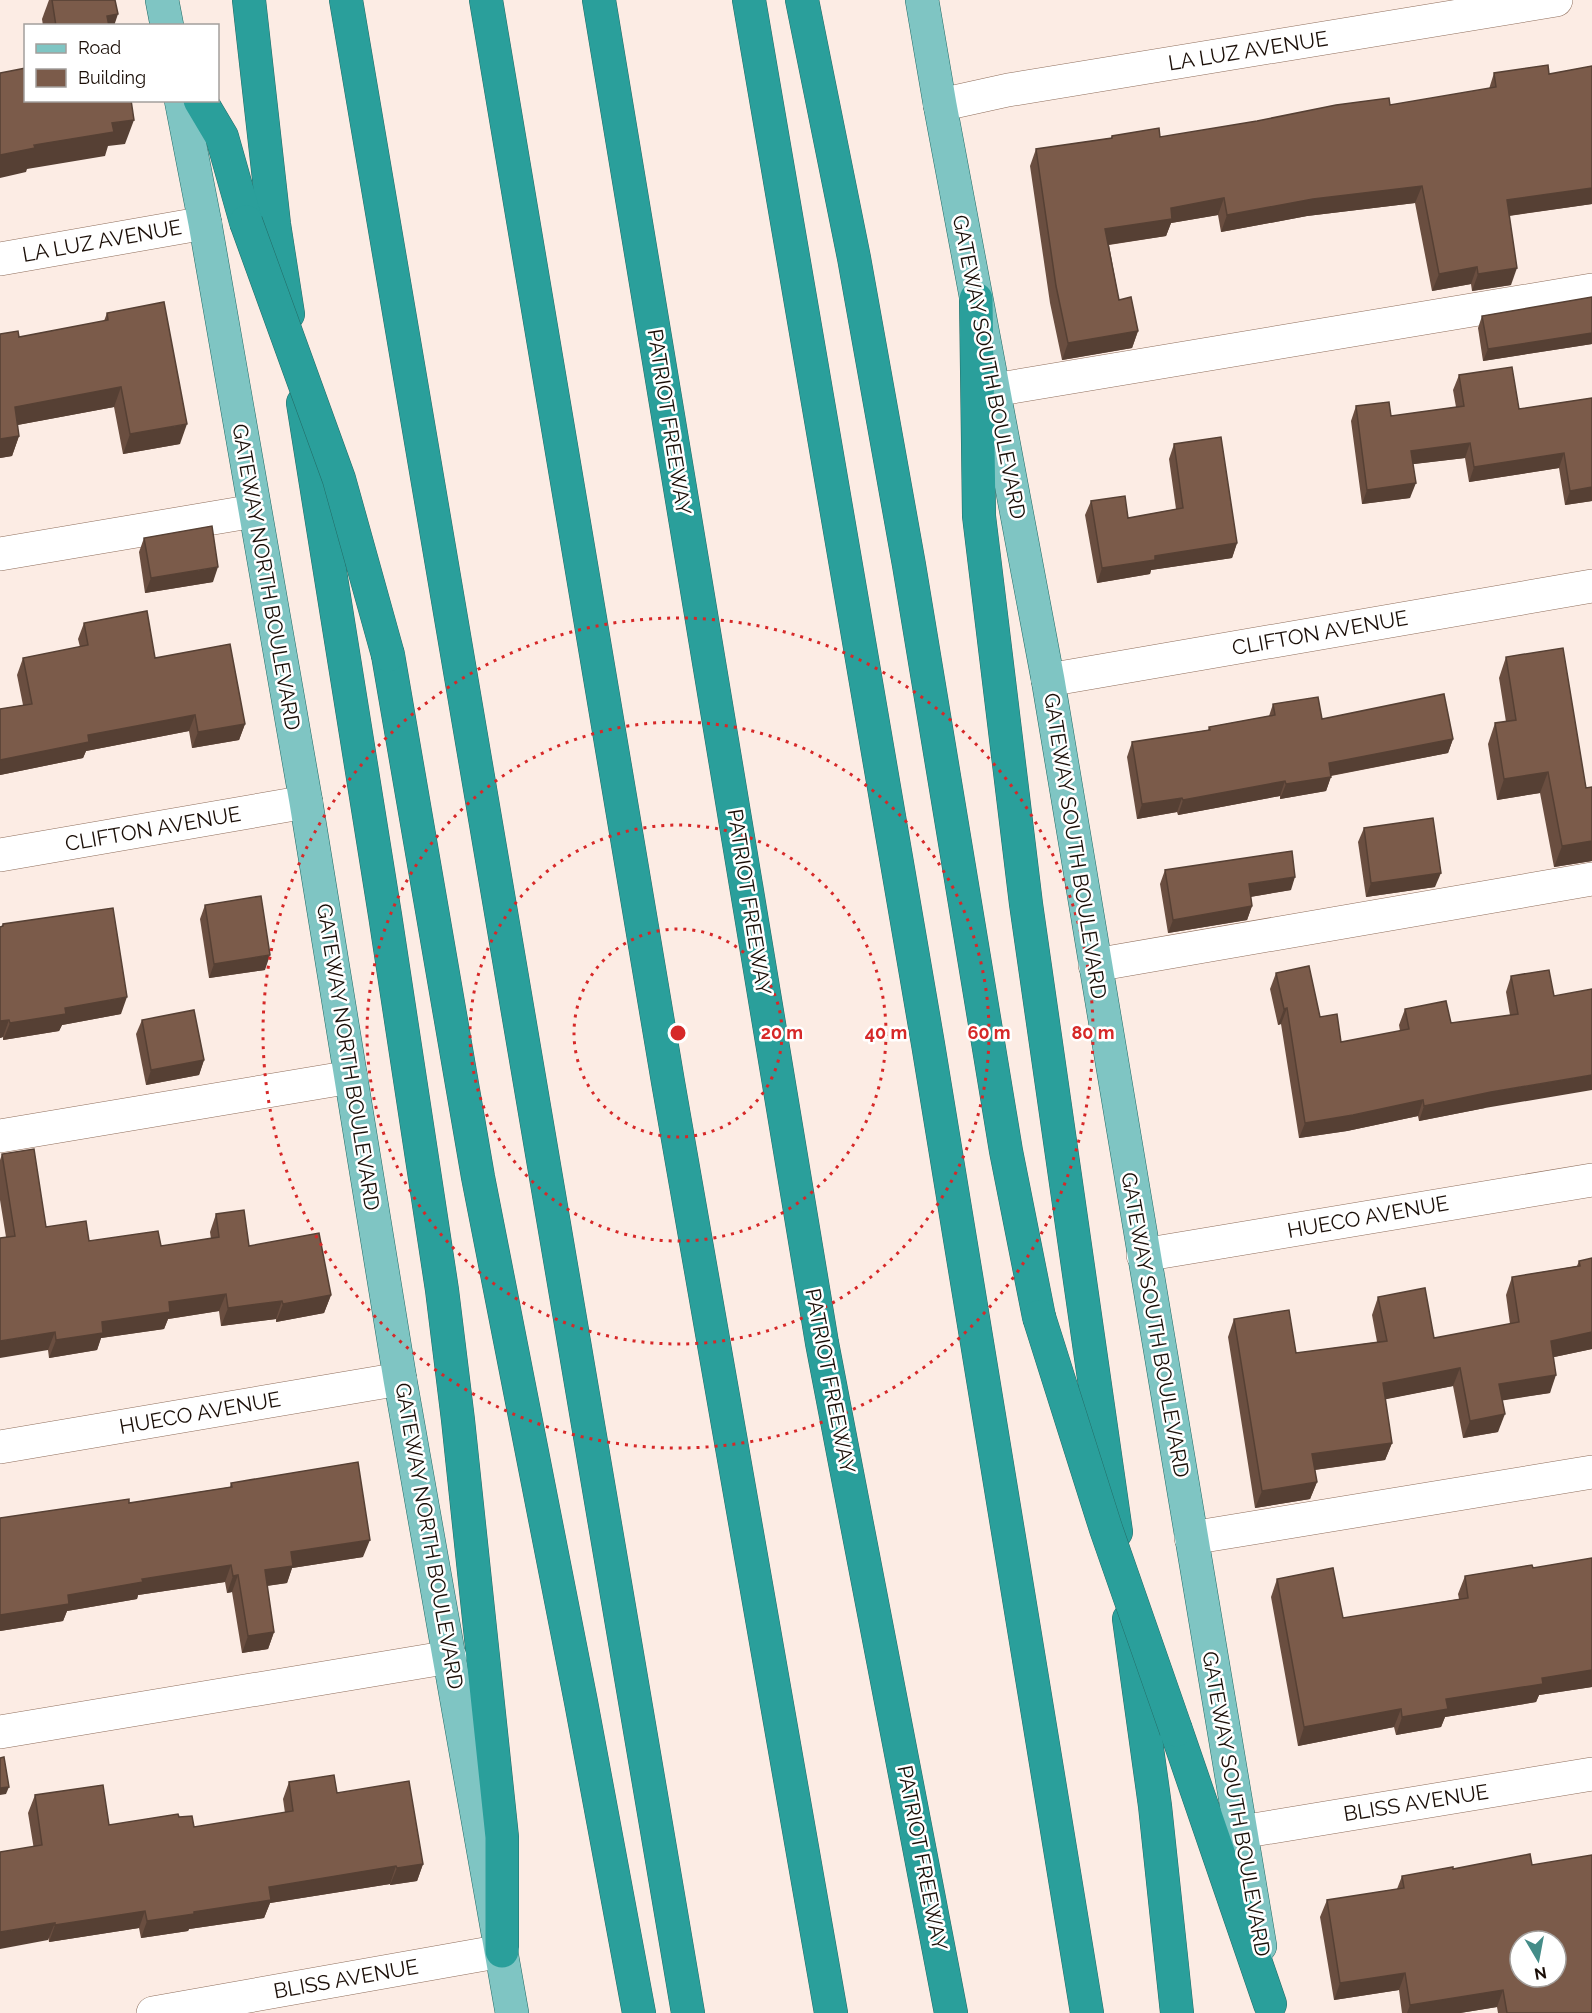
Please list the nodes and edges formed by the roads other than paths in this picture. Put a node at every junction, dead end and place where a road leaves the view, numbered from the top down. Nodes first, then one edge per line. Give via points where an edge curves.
1 (162, 0) edge
2 (249, 0) edge
3 (346, 0) edge
4 (486, 0) edge
5 (599, 0) edge
6 (749, 0) edge
7 (802, 0) edge
8 (922, 0) edge
9 (1556, 0) edge
10 (167, 24) edge
11 (181, 102) edge
12 (201, 102) edge
13 (940, 105) junction
14 (205, 223) junction
15 (0, 259) edge
16 (1592, 290) edge
17 (976, 299) junction
18 (994, 390) junction
19 (254, 511) junction
20 (0, 554) edge
21 (1592, 586) edge
22 (1048, 680) junction
23 (306, 802) junction
24 (0, 855) edge
25 (1592, 879) edge
26 (1095, 965) junction
27 (351, 1077) junction
28 (0, 1136) edge
29 (1592, 1180) edge
30 (1143, 1255) junction
31 (400, 1379) junction
32 (0, 1447) edge
33 (1592, 1472) edge
34 (1191, 1538) junction
35 (450, 1657) junction
36 (0, 1732) edge
37 (1592, 1774) edge
38 (1241, 1832) junction
39 (502, 1951) junction
40 (1271, 2008) edge
41 (153, 2013) edge
42 (512, 2013) edge
43 (639, 2013) edge
44 (687, 2013) edge
45 (831, 2013) edge
46 (951, 2013) edge
47 (1087, 2013) edge
48 (1177, 2013) edge

1 - 10 main road
2 - 39 highway via 273,224 384,903 442,1290 502,1837
3 - 44 highway
4 - 45 highway via 668,1082
5 - 46 highway, PATRIOT FREEWAY via 822,1343
6 - 47 highway via 926,1033
7 - 40 highway, bridge via 854,258 1006,1151 1039,1317 1106,1529
8 - 13 main road, GATEWAY SOUTH BOULEVARD
9 - 13 street, LA LUZ AVENUE via 1008,90
11 - 14 main road, GATEWAY NORTH BOULEVARD
12 - 43 highway, bridge via 222,137 246,222 339,479 388,655 478,1178
13 - 17 main road, GATEWAY SOUTH BOULEVARD
14 - 15 street, LA LUZ AVENUE
14 - 19 main road, GATEWAY NORTH BOULEVARD
16 - 18 street
17 - 18 main road, GATEWAY SOUTH BOULEVARD
17 - 48 highway via 981,528 1026,904 1155,1806
18 - 22 main road, GATEWAY SOUTH BOULEVARD
19 - 20 street
19 - 23 main road, GATEWAY NORTH BOULEVARD
21 - 22 street, CLIFTON AVENUE
22 - 26 main road, GATEWAY SOUTH BOULEVARD
23 - 24 street, CLIFTON AVENUE
23 - 27 main road, GATEWAY NORTH BOULEVARD
25 - 26 street
26 - 30 main road, GATEWAY SOUTH BOULEVARD
27 - 28 street
27 - 31 main road, GATEWAY NORTH BOULEVARD
29 - 30 street, HUECO AVENUE
30 - 34 main road, GATEWAY SOUTH BOULEVARD
31 - 32 street, HUECO AVENUE
31 - 35 main road, GATEWAY NORTH BOULEVARD
33 - 34 street
34 - 38 main road, GATEWAY SOUTH BOULEVARD
35 - 36 street
35 - 39 main road, GATEWAY NORTH BOULEVARD
37 - 38 street, BLISS AVENUE
38 - 40 main road, GATEWAY SOUTH BOULEVARD
39 - 41 street, BLISS AVENUE
39 - 42 main road, GATEWAY NORTH BOULEVARD

